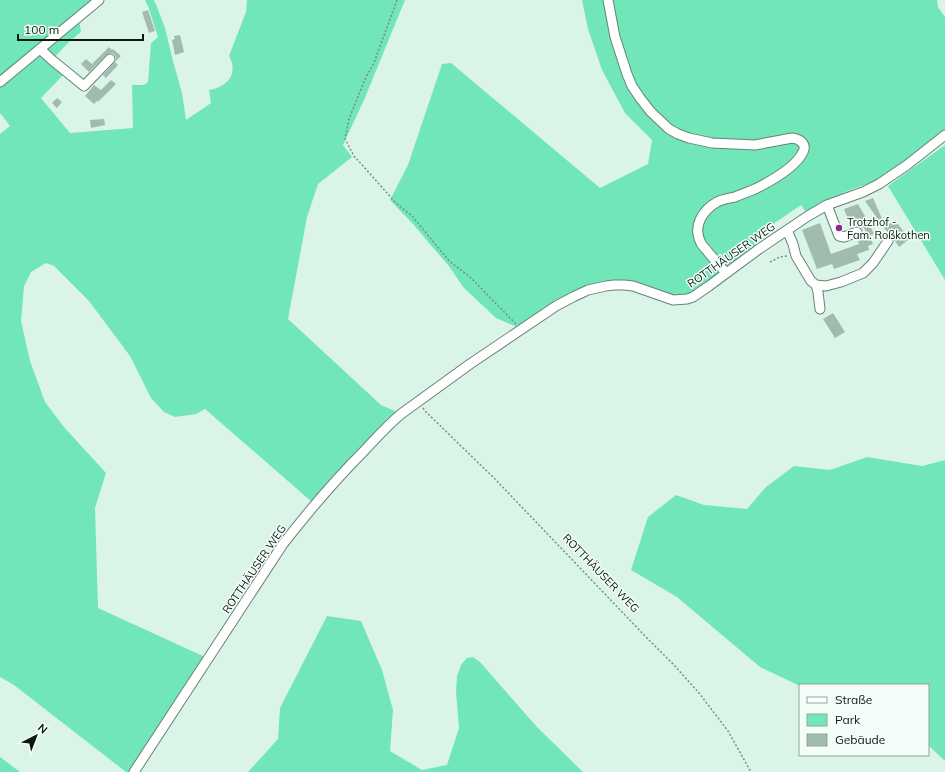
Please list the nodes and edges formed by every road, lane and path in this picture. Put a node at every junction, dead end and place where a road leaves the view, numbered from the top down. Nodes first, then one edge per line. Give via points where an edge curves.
1 (99, 0) edge
2 (397, 0) edge
3 (608, 0) edge
4 (40, 49) junction
5 (110, 58) dead end
6 (0, 82) edge
7 (945, 135) edge
8 (827, 205) junction
9 (787, 230) junction
10 (857, 232) dead end
11 (888, 241) dead end
12 (796, 256) junction
13 (770, 262) dead end
14 (726, 274) junction
15 (816, 285) junction
16 (820, 309) dead end
17 (522, 330) junction
18 (419, 401) junction
19 (134, 772) edge
20 (751, 772) edge

1 - 4 street
2 - 17 path via 349,119 344,139 354,156 396,203 413,217 449,261 469,276
3 - 14 street via 615,37 632,86 651,112 669,129 689,138 712,143 755,145 792,138 803,144 804,151 794,164 778,176 754,189 718,202 707,210 699,221 701,243
4 - 5 street via 84,86
4 - 6 street
7 - 8 street, ROTTHÄUSER WEG via 879,184
8 - 9 street, ROTTHÄUSER WEG
8 - 10 street via 839,236 844,237
9 - 12 street
9 - 14 street, ROTTHÄUSER WEG
11 - 15 street via 863,273 826,286
12 - 13 path via 780,257
12 - 15 street
14 - 17 street, ROTTHÄUSER WEG via 693,297 680,300 672,300 634,286 614,285 588,290 556,306
15 - 16 street
17 - 18 street, ROTTHÄUSER WEG
18 - 19 street, ROTTHÄUSER WEG via 391,422 292,532
18 - 20 path, ROTTHÄUSER WEG via 427,413 495,479 684,676 728,731

